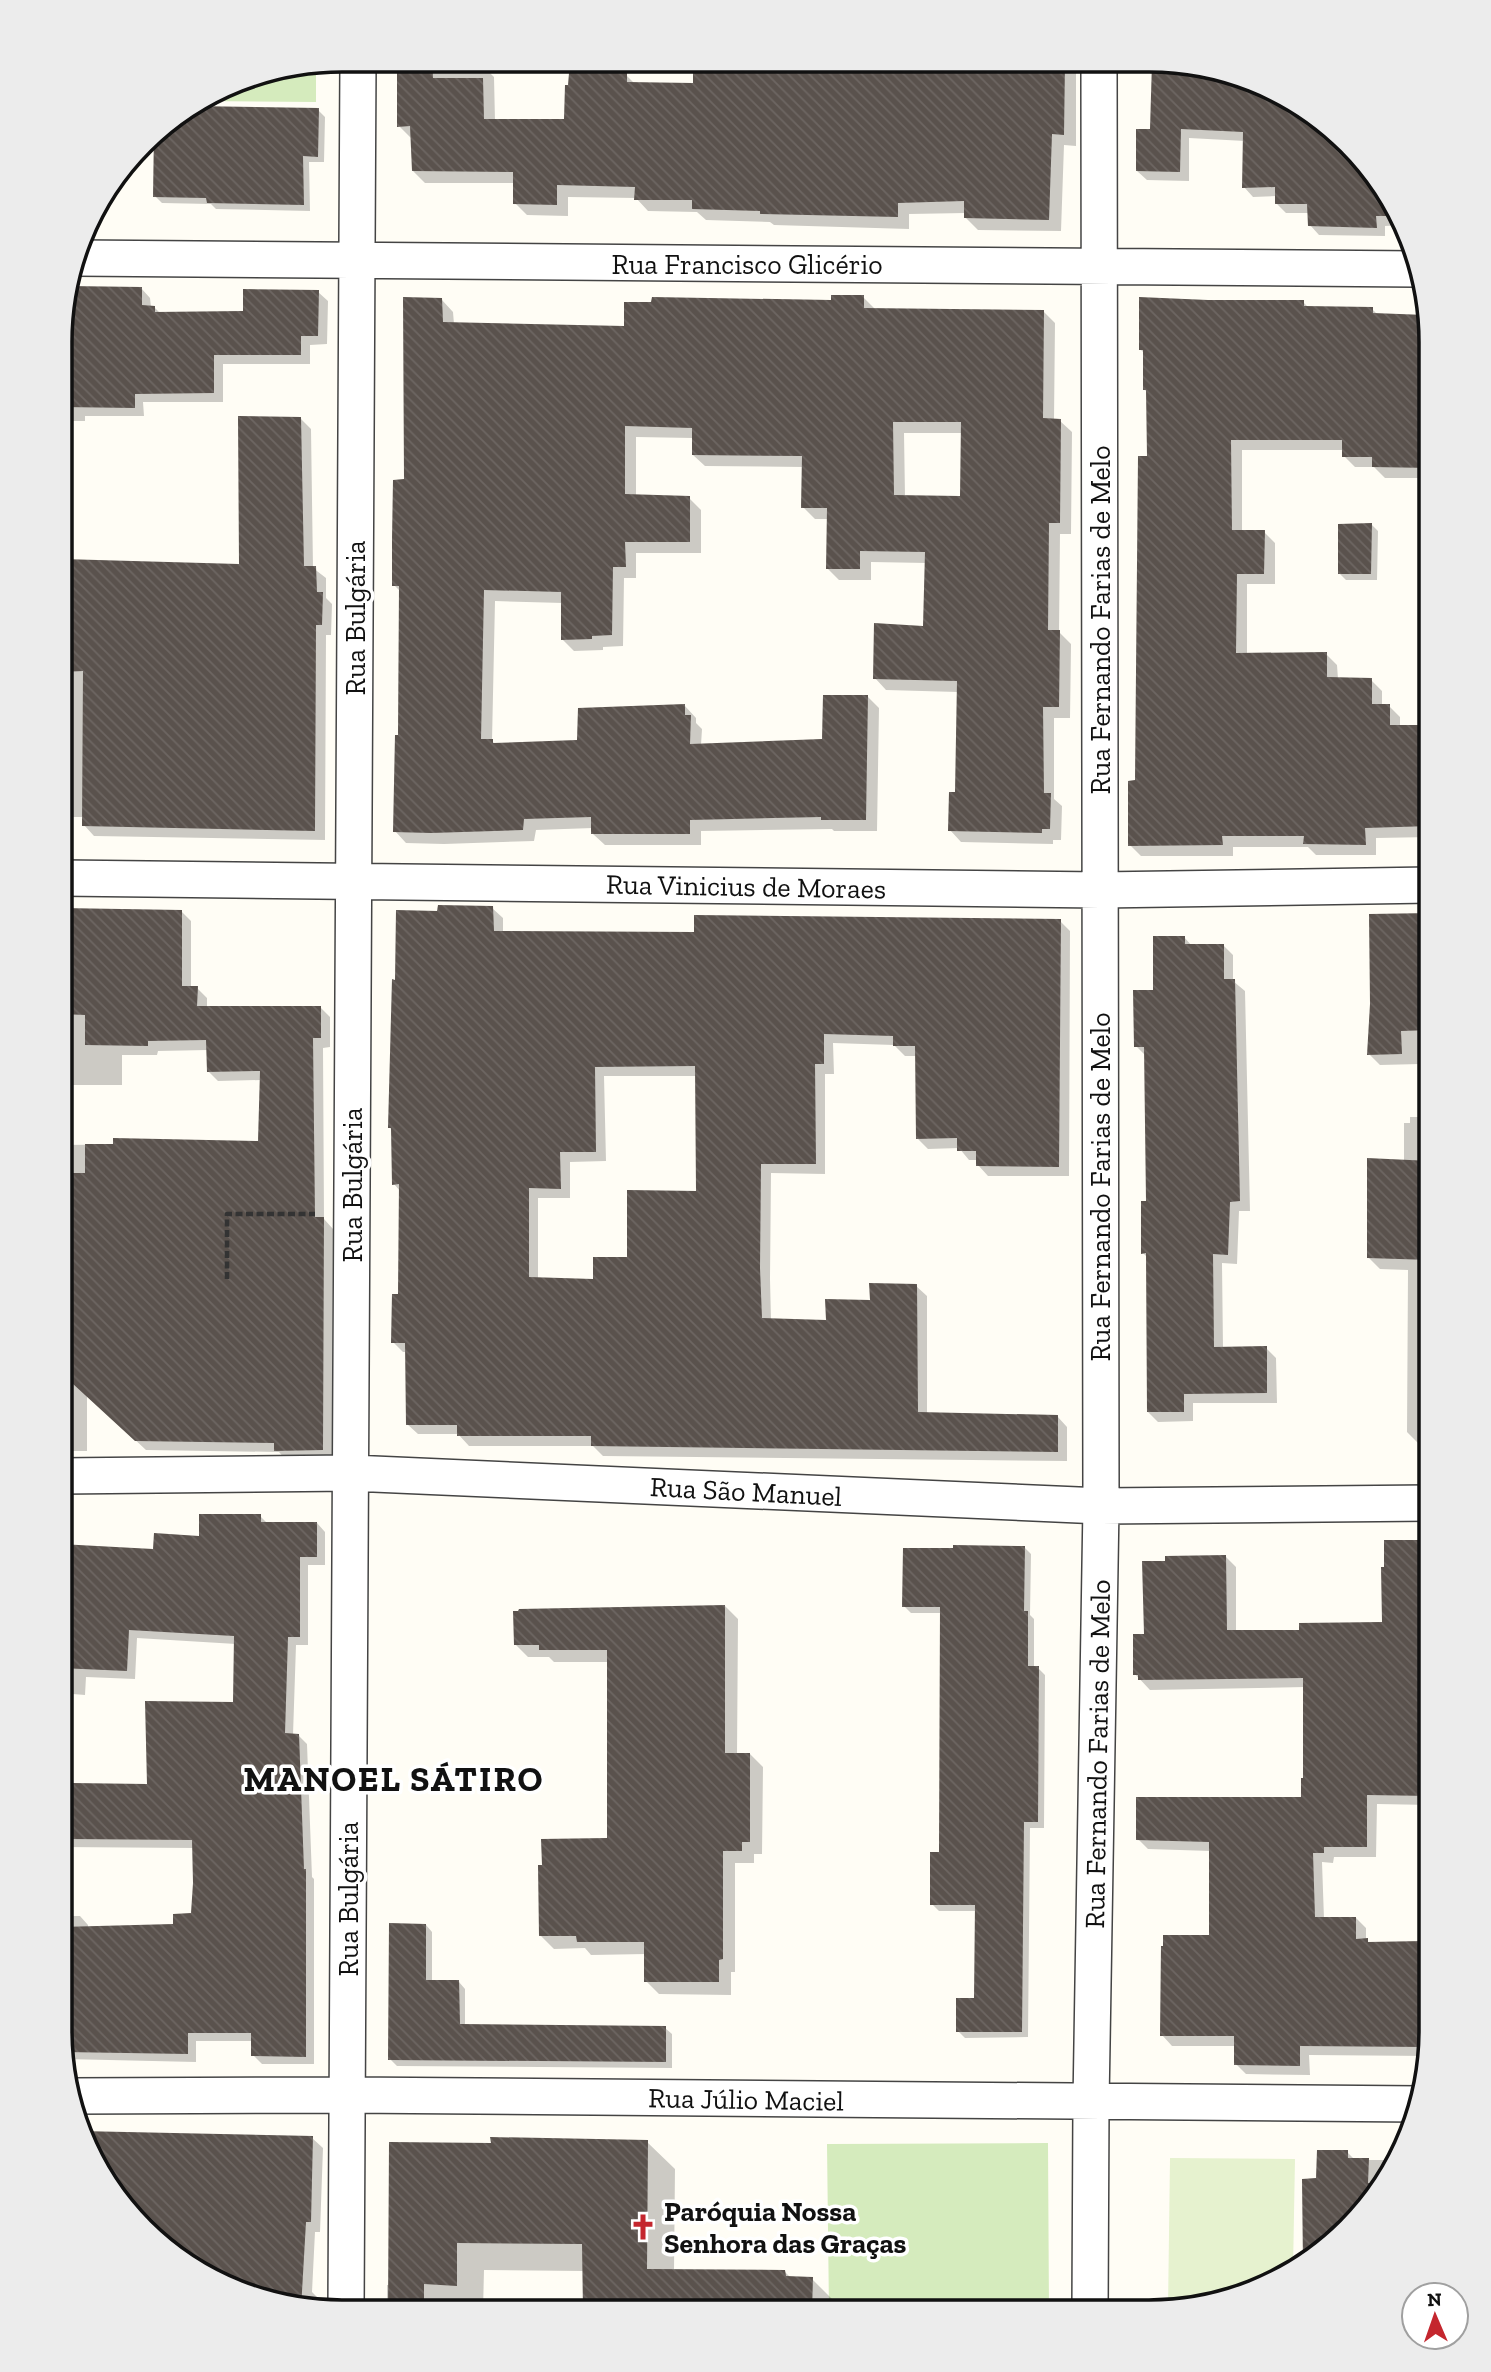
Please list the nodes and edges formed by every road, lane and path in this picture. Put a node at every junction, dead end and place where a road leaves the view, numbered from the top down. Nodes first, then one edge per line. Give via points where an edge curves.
1 (358, 72) edge
2 (1099, 72) edge
3 (85, 258) edge
4 (357, 260) junction
5 (1099, 267) junction
6 (1409, 269) edge
7 (72, 878) edge
8 (354, 881) junction
9 (1419, 885) edge
10 (1100, 890) junction
11 (352, 1213) junction
12 (227, 1279) dead end
13 (351, 1473) junction
14 (72, 1476) edge
15 (1419, 1503) edge
16 (1101, 1506) junction
17 (348, 2095) junction
18 (80, 2096) edge
19 (1091, 2103) junction
20 (1409, 2104) edge
21 (346, 2300) edge
22 (1090, 2300) edge

1 - 4 street, Rua Bulgária
2 - 5 street, Rua Fernando Farias de Melo
3 - 4 street, Rua Francisco Glicério
4 - 5 street, Rua Francisco Glicério
4 - 8 street, Rua Bulgária
5 - 6 street, Rua Francisco Glicério
5 - 10 street, Rua Fernando Farias de Melo
7 - 8 street, Rua Vinicius de Moraes
8 - 10 street, Rua Vinicius de Moraes
8 - 11 street, Rua Bulgária
9 - 10 street, Rua Vinicius de Moraes
10 - 16 street, Rua Fernando Farias de Melo
11 - 12 path via 227,1214
11 - 13 street, Rua Bulgária
13 - 14 street, Rua São Manuel
13 - 16 street, Rua São Manuel
13 - 17 street, Rua Bulgária
15 - 16 street, Rua São Manuel
16 - 19 street, Rua Fernando Farias de Melo
17 - 18 street, Rua Júlio Maciel
17 - 19 street, Rua Júlio Maciel
17 - 21 street, Rua Bulgária
19 - 20 street, Rua Júlio Maciel
19 - 22 street, Rua Fernando Farias de Melo

